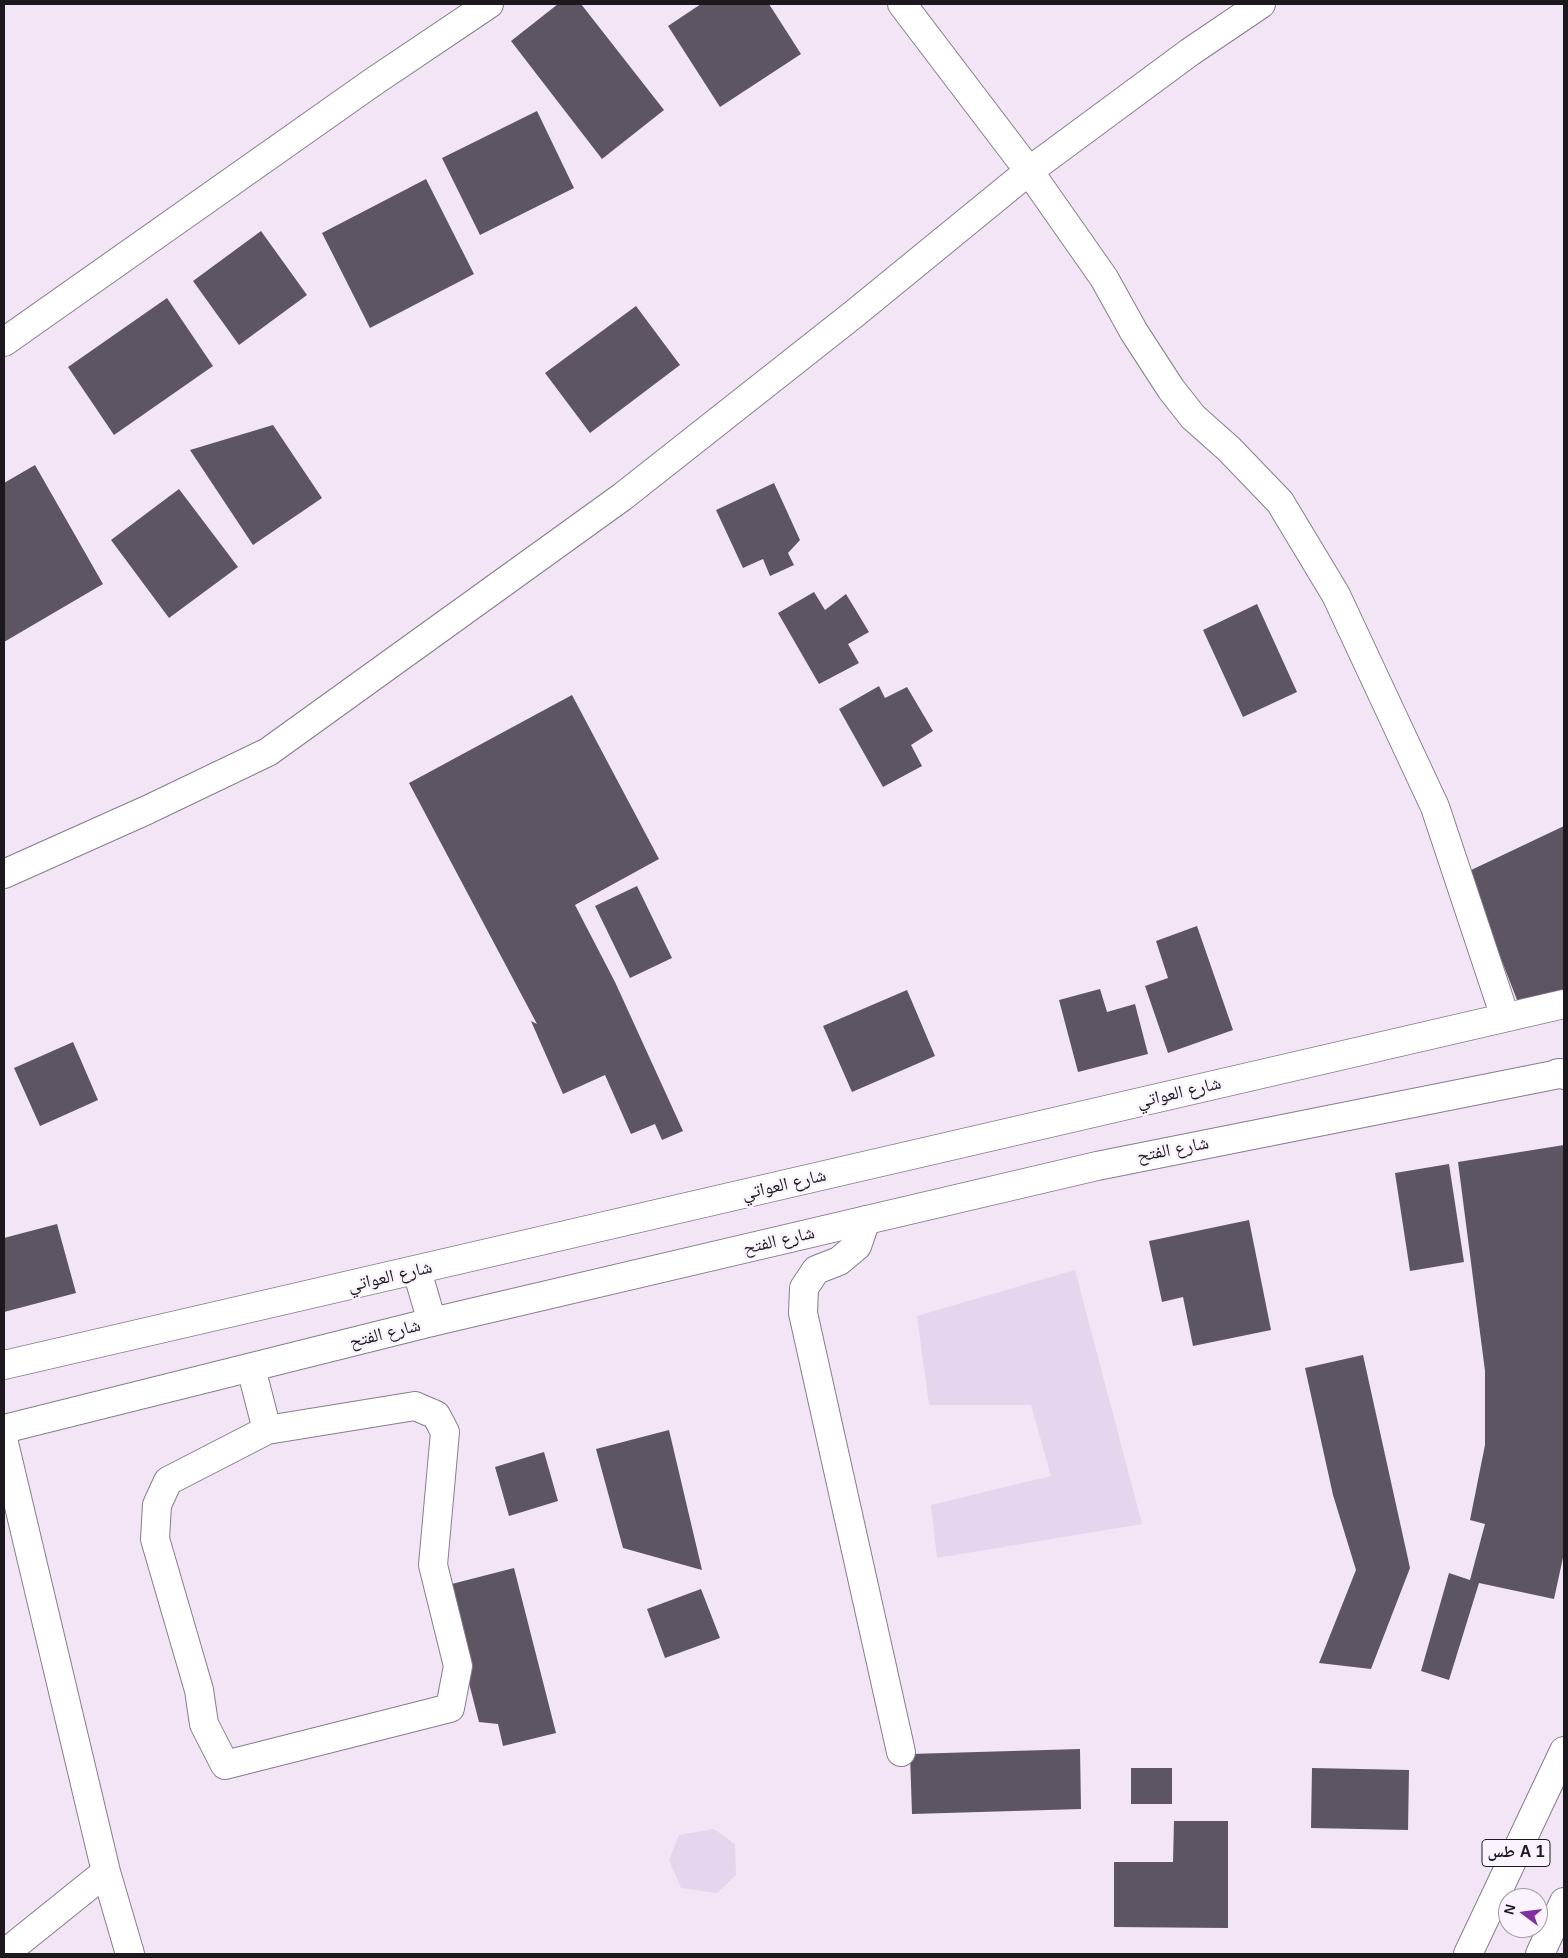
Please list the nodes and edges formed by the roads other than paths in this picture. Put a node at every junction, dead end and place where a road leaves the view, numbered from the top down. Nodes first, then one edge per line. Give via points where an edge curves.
1 (489, 4) edge
2 (902, 4) edge
3 (1261, 4) edge
4 (1029, 171) junction
5 (4, 342) edge
6 (4, 874) edge
7 (1564, 1004) edge
8 (1505, 1017) junction
9 (1562, 1074) edge
10 (866, 1220) junction
11 (417, 1271) junction
12 (432, 1322) junction
13 (4, 1365) edge
14 (251, 1368) junction
15 (4, 1429) edge
16 (267, 1430) junction
17 (4, 1443) edge
18 (1564, 1751) edge
19 (901, 1752) dead end
20 (106, 1872) junction
21 (1564, 1902) edge
22 (4, 1954) edge
23 (130, 1954) edge
24 (1468, 1954) edge
25 (1540, 1954) edge

1 - 5 main road
2 - 4 main road
3 - 4 main road via 1190,52
4 - 6 main road via 622,497 268,752
4 - 8 main road via 1104,278 1171,388 1193,417 1229,448 1280,502 1336,595 1435,807
7 - 8 main road, شارع العواتي
8 - 11 main road, شارع العواتي
9 - 10 main road, شارع الفتح via 1097,1166
10 - 12 main road, شارع الفتح
10 - 19 main road via 858,1246 839,1261 816,1270 804,1288 803,1313
11 - 12 main road
11 - 13 main road, شارع العواتي
12 - 14 main road, شارع الفتح
14 - 15 main road, شارع الفتح
14 - 16 main road
16 - 16 main road via 168,1482 157,1505 155,1539 199,1690 204,1724 225,1765 450,1708 458,1666 433,1565 445,1432 436,1415 415,1406
17 - 20 main road
18 - 24 main road, طس A 1
20 - 22 main road
20 - 23 main road
21 - 25 main road

